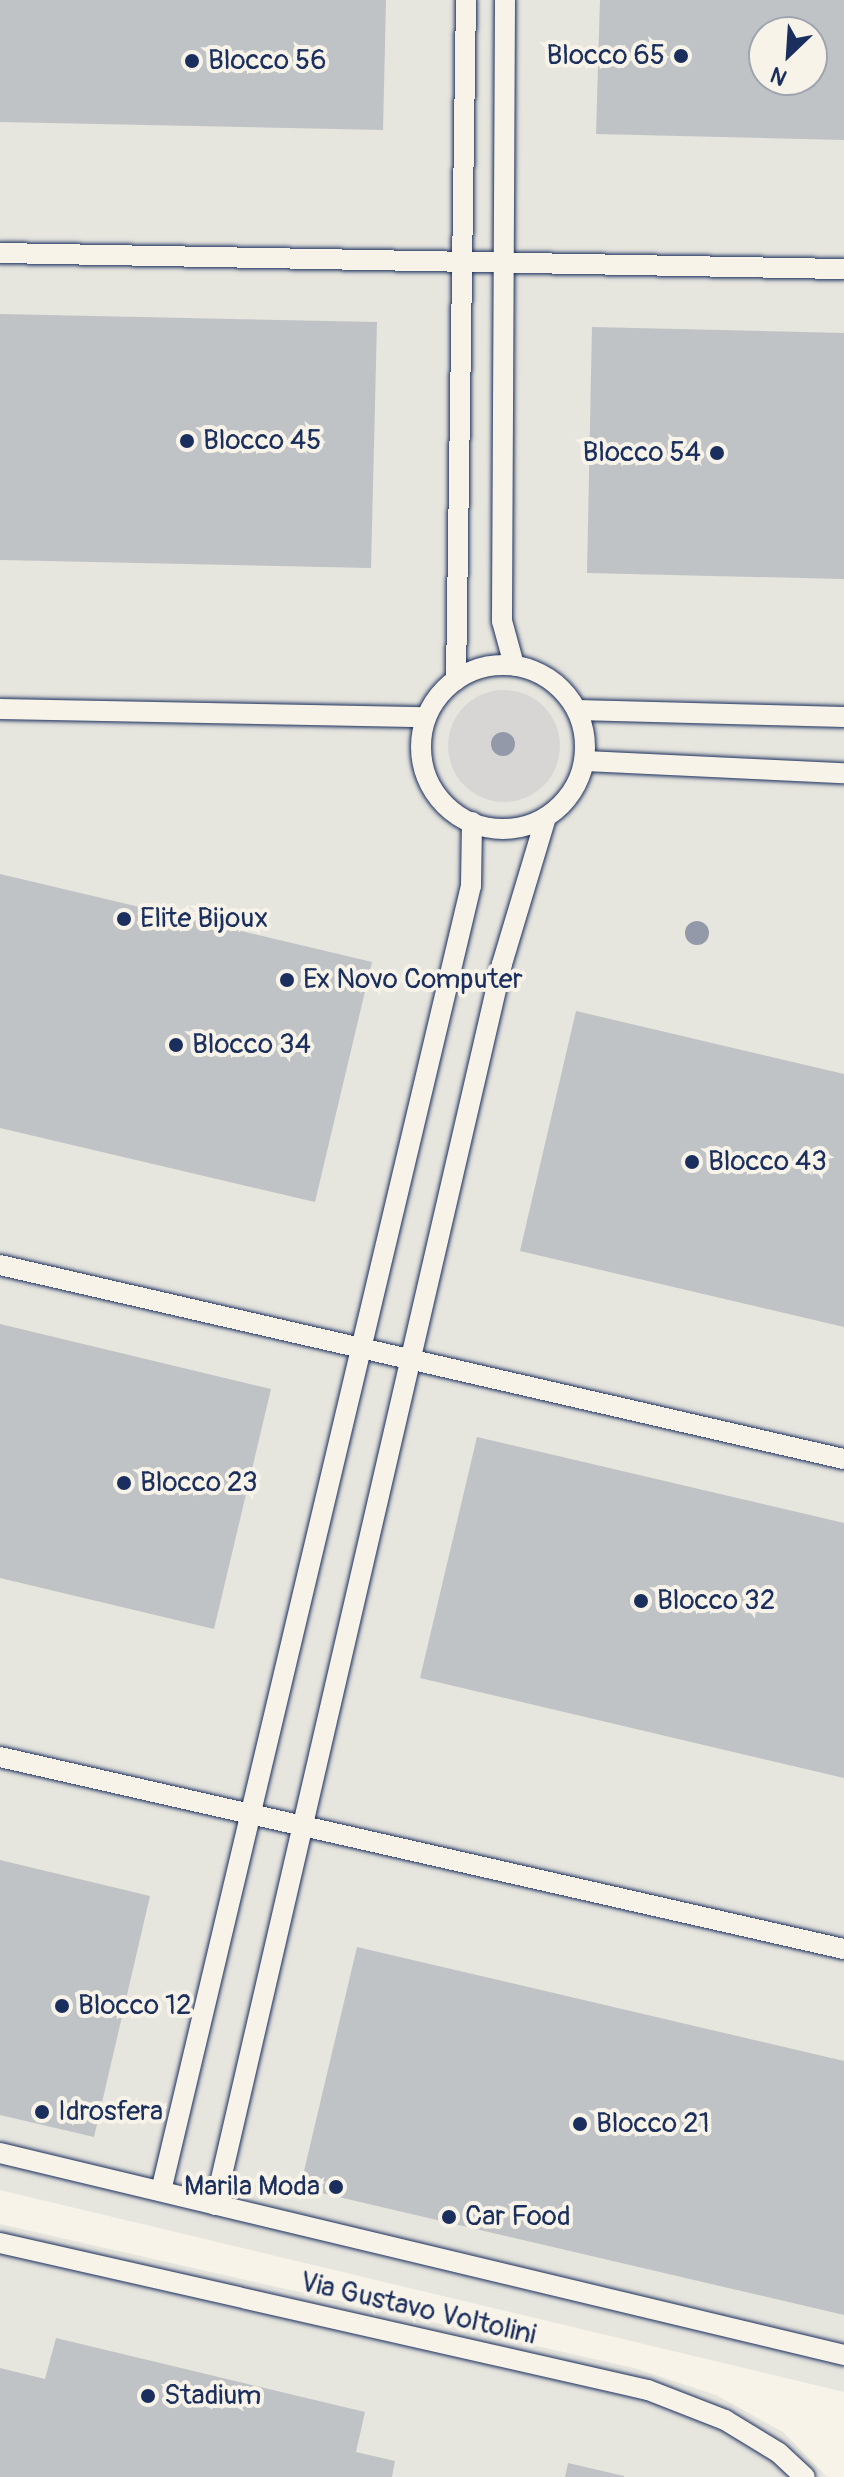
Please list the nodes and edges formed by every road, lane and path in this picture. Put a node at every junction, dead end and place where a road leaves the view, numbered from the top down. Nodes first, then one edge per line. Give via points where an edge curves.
1 (466, 0) edge
2 (505, 0) edge
3 (0, 253) edge
4 (462, 262) junction
5 (503, 263) junction
6 (844, 269) edge
7 (514, 665) junction
8 (456, 680) junction
9 (0, 709) edge
10 (577, 710) junction
11 (426, 717) junction
12 (844, 717) edge
13 (585, 761) junction
14 (844, 773) edge
15 (546, 817) junction
16 (472, 822) junction
17 (0, 1265) edge
18 (359, 1348) junction
19 (411, 1359) junction
20 (844, 1459) edge
21 (0, 1757) edge
22 (250, 1814) junction
23 (303, 1826) junction
24 (844, 1949) edge
25 (0, 2153) edge
26 (161, 2191) junction
27 (215, 2205) junction
28 (0, 2243) edge
29 (844, 2355) edge
30 (805, 2477) edge

1 - 4 lane
2 - 5 lane
3 - 4 lane
4 - 5 lane
4 - 8 lane
5 - 6 lane
5 - 7 lane via 502,621
7 - 8 lane via 487,666
7 - 10 lane via 551,681
8 - 11 lane
9 - 11 lane
10 - 12 lane
10 - 13 lane
11 - 16 lane via 420,745 424,772 437,797
13 - 14 lane
13 - 15 lane via 576,787
15 - 16 lane via 512,829
15 - 19 lane via 502,964
16 - 18 lane via 471,886
17 - 18 lane
18 - 19 lane
18 - 22 lane
19 - 20 lane
19 - 23 lane
21 - 22 lane
22 - 23 lane
22 - 26 lane
23 - 24 lane
23 - 27 lane
25 - 26 lane
26 - 27 lane
27 - 29 lane
28 - 30 lane, Via Gustavo Voltolini via 648,2390 725,2420 779,2453

